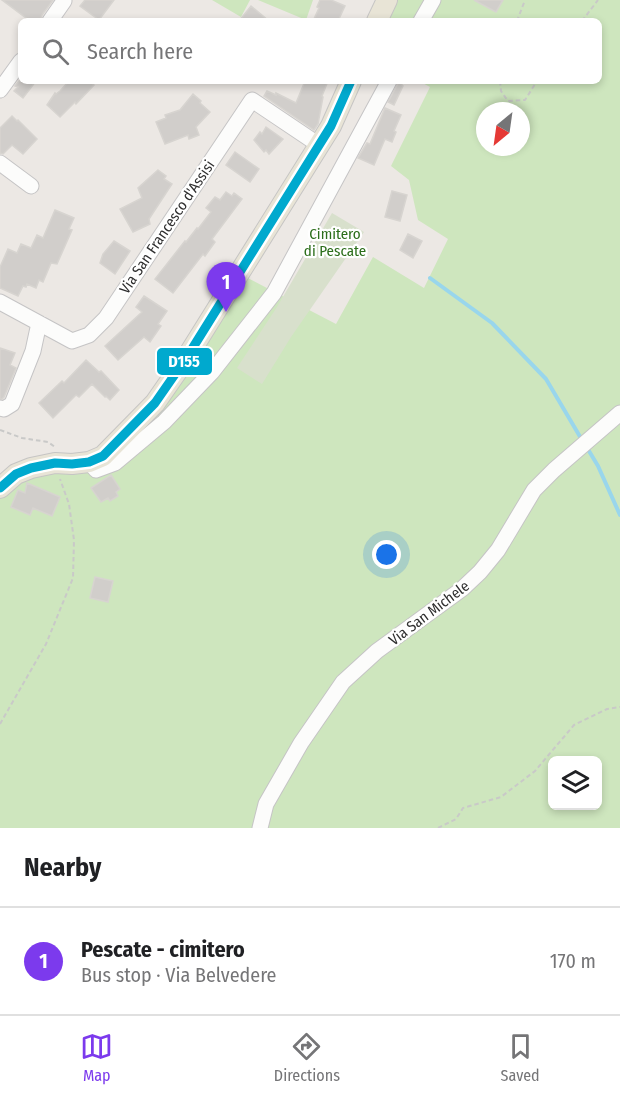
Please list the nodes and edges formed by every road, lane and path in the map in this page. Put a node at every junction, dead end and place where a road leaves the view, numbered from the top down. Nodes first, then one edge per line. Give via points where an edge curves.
1 (387, 0) edge
2 (433, 0) edge
3 (525, 0) edge
4 (598, 0) edge
5 (64, 1) edge
6 (52, 18) edge
7 (378, 18) edge
8 (423, 18) edge
9 (518, 18) edge
10 (584, 18) edge
11 (18, 65) edge
12 (350, 84) edge
13 (387, 84) edge
14 (501, 84) edge
15 (535, 84) edge
16 (0, 90) edge
17 (319, 145) junction
18 (0, 163) edge
19 (31, 186) dead end
20 (0, 302) edge
21 (39, 323) junction
22 (2, 408) edge
23 (620, 414) edge
24 (0, 430) edge
25 (57, 457) junction
26 (89, 462) junction
27 (0, 488) edge
28 (620, 707) edge
29 (0, 724) edge
30 (260, 828) edge
31 (438, 828) edge

1 - 7 main road
2 - 8 street
3 - 9 path
4 - 10 path
5 - 6 street
11 - 16 street
12 - 17 main road
13 - 26 street via 274,293 212,372 164,422 115,463 96,470
14 - 15 path via 508,101 525,100
17 - 21 street, Via San Francesco d'Assisi via 252,100 106,318 89,335 72,341
17 - 26 main road via 187,357 154,403 103,456
18 - 19 street
20 - 21 street, Via San Francesco d'Assisi
21 - 22 street via 33,351 12,404
23 - 30 street, Via San Michele via 534,490 480,572 343,682 266,804
24 - 25 path via 48,442
25 - 26 main road via 72,464
25 - 27 main road via 16,474
25 - 29 path via 74,540 73,578 46,644
28 - 31 path via 574,725 535,771 501,797 463,808 456,819

